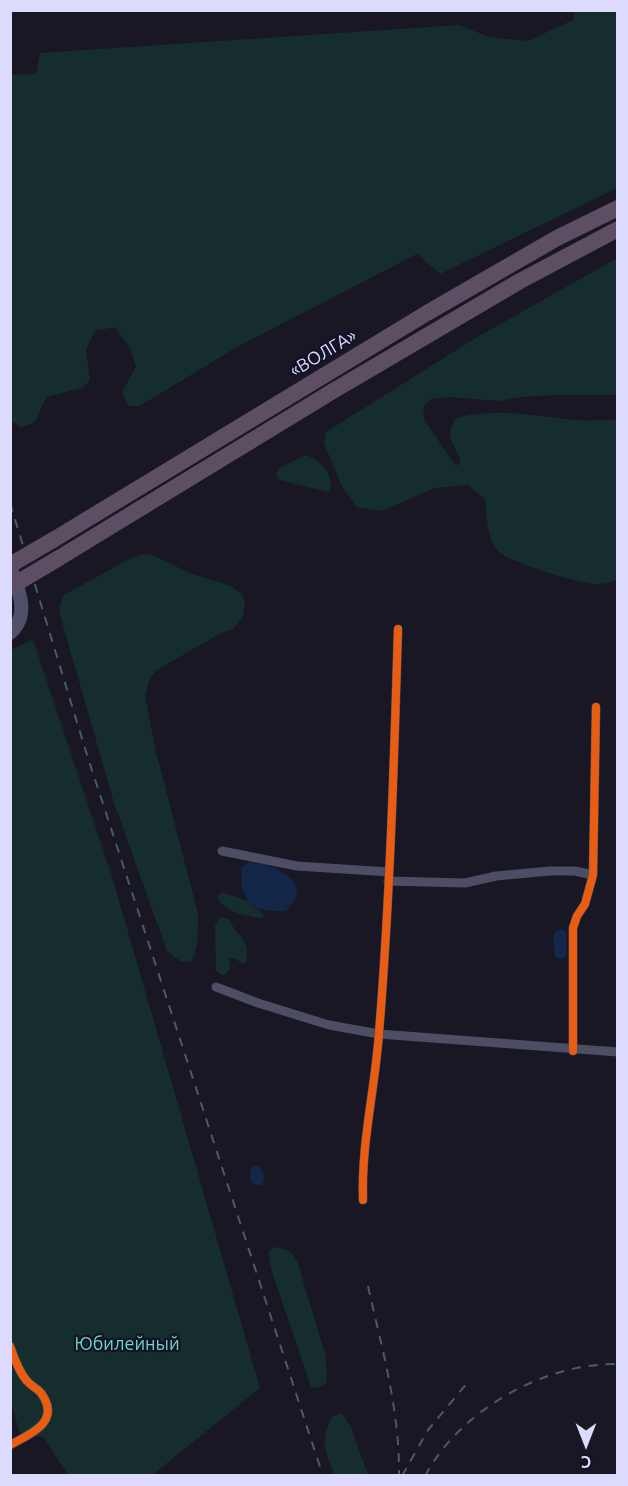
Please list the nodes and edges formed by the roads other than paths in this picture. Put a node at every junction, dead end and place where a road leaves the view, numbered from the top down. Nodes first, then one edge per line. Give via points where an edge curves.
1 (618, 208) edge
2 (618, 229) edge
3 (10, 566) edge
4 (10, 587) edge
5 (398, 628) dead end
6 (10, 633) edge
7 (596, 707) dead end
8 (222, 850) dead end
9 (592, 875) junction
10 (389, 877) junction
11 (216, 987) dead end
12 (379, 1034) junction
13 (573, 1051) junction
14 (618, 1052) edge
15 (363, 1200) dead end
16 (10, 1347) edge
17 (10, 1445) edge

1 - 3 highway, «ВОЛГА», bridge via 484,280
2 - 4 highway, bridge via 333,391
3 - 6 main road via 22,611 20,622
5 - 10 street
7 - 9 street
8 - 10 street via 297,866
9 - 10 street via 550,871 465,883
9 - 13 street via 585,904 573,928
10 - 12 street
11 - 12 street via 310,1019
12 - 13 street
12 - 15 street via 362,1162
13 - 14 street
16 - 17 street via 26,1381 46,1402 47,1416 38,1430

